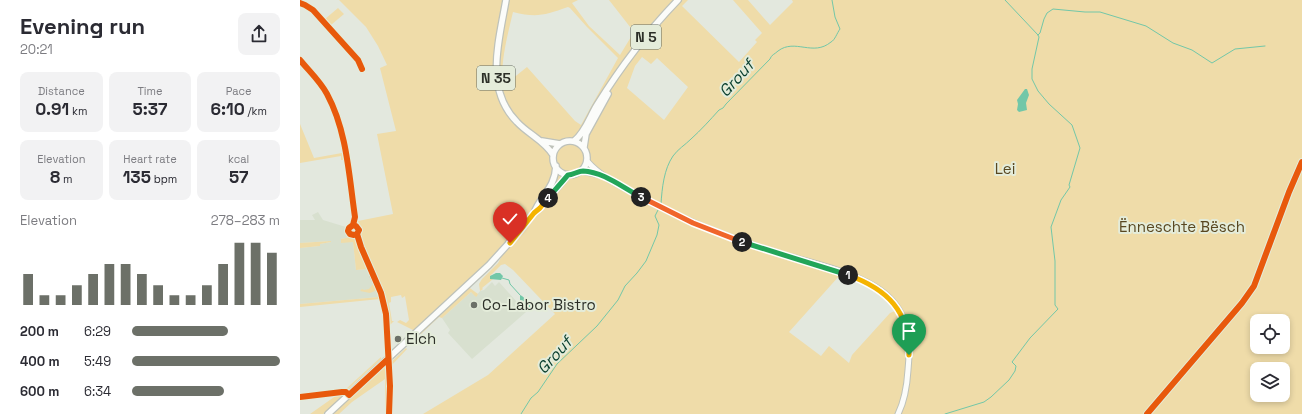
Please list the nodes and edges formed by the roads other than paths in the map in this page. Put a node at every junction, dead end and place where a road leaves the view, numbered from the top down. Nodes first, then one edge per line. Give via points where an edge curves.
1 (506, 0) edge
2 (678, 0) edge
3 (300, 4) edge
4 (300, 60) edge
5 (362, 69) dead end
6 (616, 77) junction
7 (540, 140) junction
8 (574, 140) junction
9 (560, 144) junction
10 (584, 147) junction
11 (553, 155) junction
12 (587, 160) junction
13 (556, 166) junction
14 (581, 171) junction
15 (568, 175) junction
16 (603, 176) junction
17 (534, 213) junction
18 (353, 225) dead end
19 (372, 276) dead end
20 (388, 359) junction
21 (328, 414) edge
22 (898, 414) edge

1 - 7 main road, N 35 via 496,80 503,103 515,121
2 - 6 main road, N 5
3 - 5 street via 314,10 358,60
4 - 18 street via 327,93 342,133 355,217
6 - 8 main road, N 5 via 580,135
6 - 10 main road, N 5 via 586,134
7 - 9 main road, N 35
7 - 11 main road, N 35
8 - 9 main road
8 - 10 main road
9 - 11 main road
10 - 12 main road, N 5 via 587,151
11 - 13 main road
12 - 14 main road
12 - 16 main road
13 - 15 main road
13 - 17 main road via 554,181
14 - 15 main road
14 - 16 main road
15 - 17 main road
16 - 22 main road via 693,223 859,279 883,292 900,312 909,337 905,398
17 - 20 main road via 489,265
19 - 20 street via 381,293 386,314
20 - 21 main road

